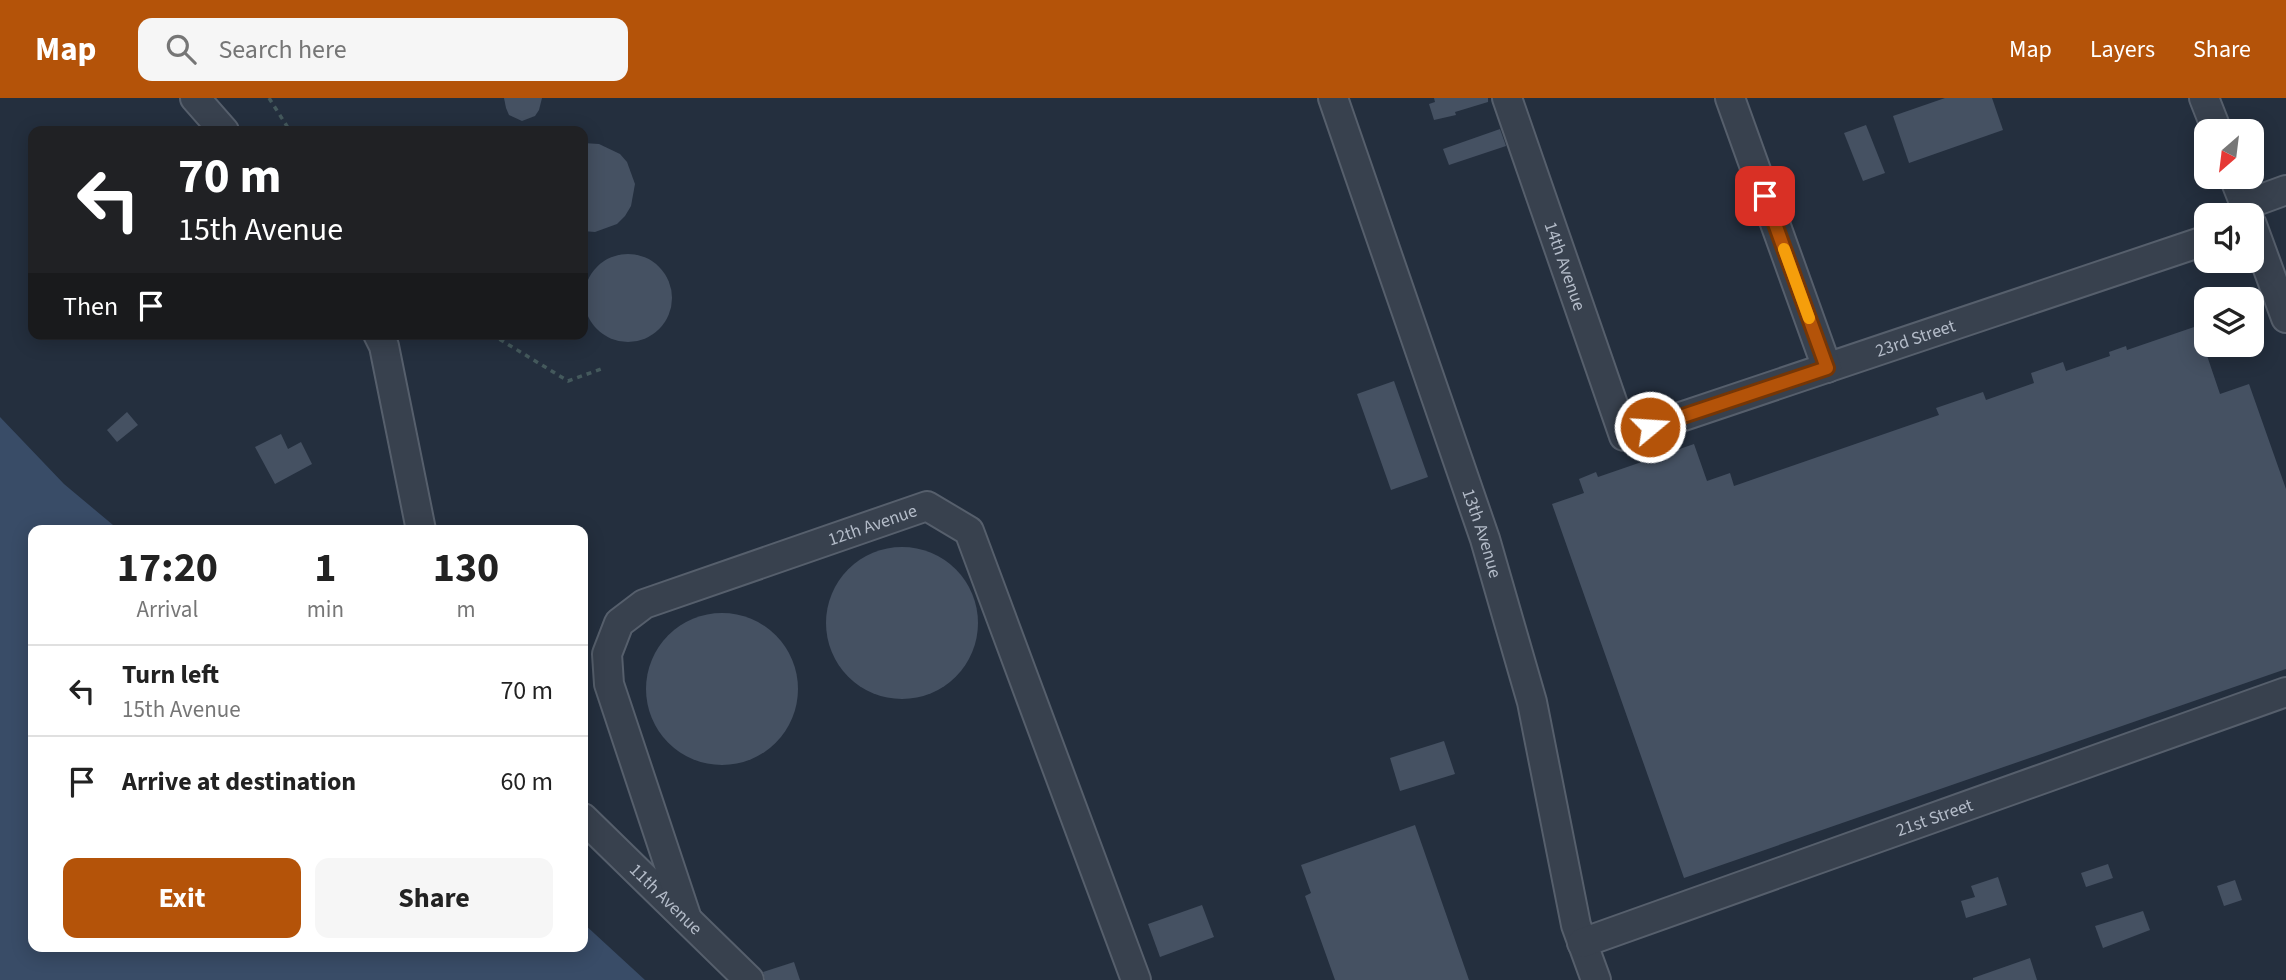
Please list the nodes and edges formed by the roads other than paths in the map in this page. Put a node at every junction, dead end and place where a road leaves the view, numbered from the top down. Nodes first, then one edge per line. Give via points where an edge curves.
1 (195, 98) edge
2 (1334, 98) edge
3 (1507, 98) edge
4 (1730, 98) edge
5 (2204, 98) edge
6 (2212, 119) edge
7 (220, 126) edge
8 (2286, 190) edge
9 (2264, 204) edge
10 (2194, 244) edge
11 (2264, 261) edge
12 (2286, 318) edge
13 (381, 340) edge
14 (1827, 368) junction
15 (1624, 436) joint
16 (420, 525) edge
17 (2286, 692) edge
18 (588, 823) edge
19 (687, 919) junction
20 (1583, 943) junction
21 (749, 980) edge
22 (1136, 980) edge
23 (1596, 980) edge

1 - 7 lane
2 - 20 lane, 13th Avenue via 1485,539 1532,702
3 - 15 lane, 14th Avenue
4 - 14 lane
5 - 6 lane
8 - 9 lane
10 - 14 lane, 23rd Street
11 - 12 lane
13 - 16 lane
14 - 15 lane, 23rd Street
17 - 20 lane, 21st Street
18 - 19 lane, 11th Avenue
19 - 21 lane, 11th Avenue
19 - 22 lane, 12th Avenue via 610,684 607,654 619,623 644,604 927,506 969,531
20 - 23 lane, 13th Avenue

